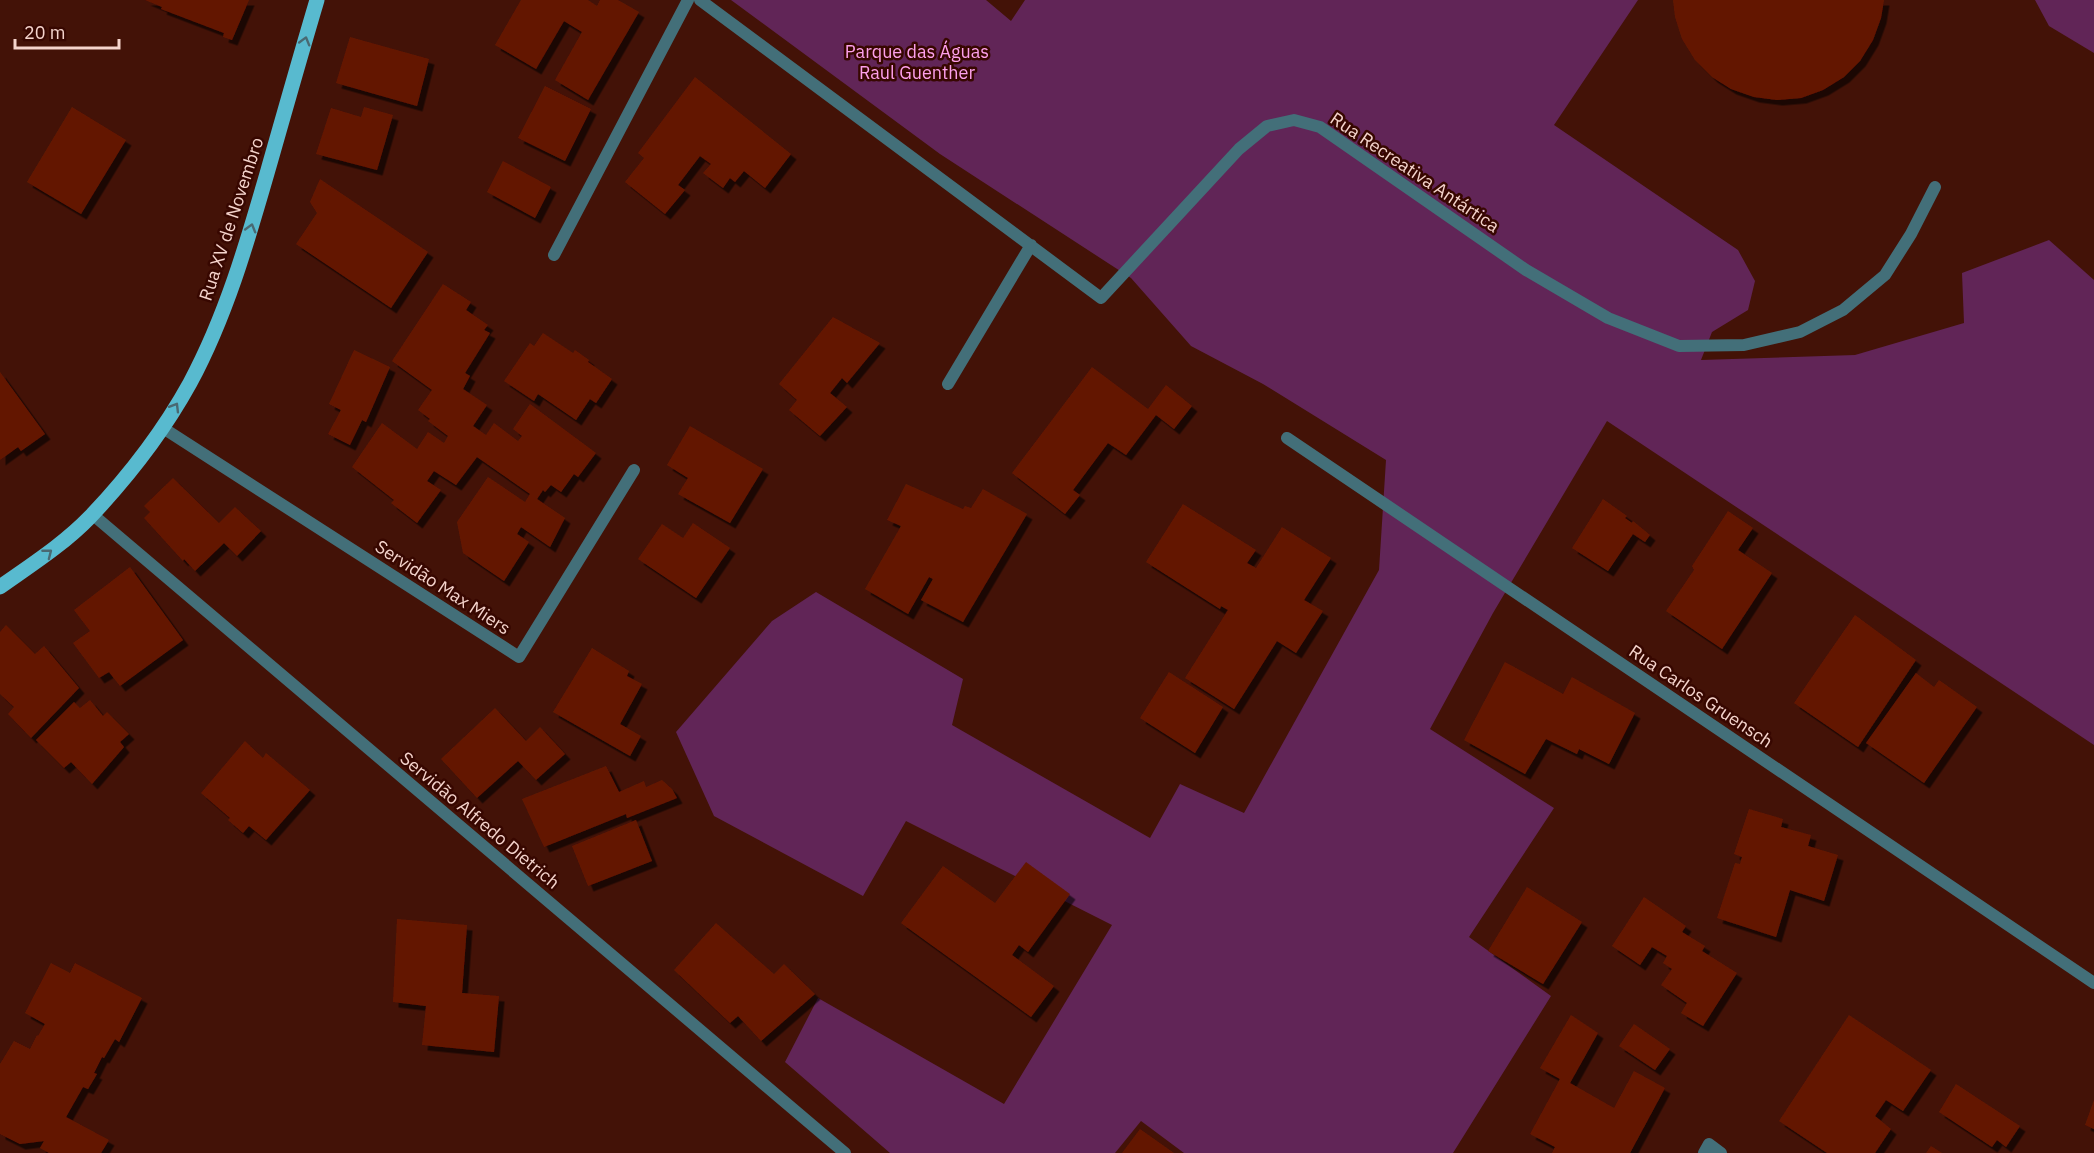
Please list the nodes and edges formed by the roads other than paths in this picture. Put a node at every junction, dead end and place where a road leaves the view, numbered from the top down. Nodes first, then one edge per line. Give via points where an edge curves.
1 (317, 0) edge
2 (688, 0) edge
3 (700, 0) edge
4 (1935, 187) dead end
5 (1031, 245) junction
6 (554, 255) dead end
7 (948, 384) dead end
8 (163, 428) junction
9 (1287, 438) dead end
10 (634, 470) dead end
11 (92, 514) junction
12 (0, 586) edge
13 (2094, 983) edge
14 (1706, 1149) edge
15 (845, 1153) edge
16 (1722, 1153) edge

8 -> 1 main road, Rua XV de Novembro via 190,382 226,305
2 - 6 street
3 - 5 street, Rua Recreativa Antártica
4 - 5 street, Rua Recreativa Antártica via 1885,274 1843,310 1800,332 1744,345 1679,346 1608,318 1526,270 1320,126 1294,120 1267,126 1239,148 1101,298
5 - 7 street
8 - 10 street, Servidão Max Miers via 519,657
8 - 11 main road, Rua XV de Novembro
9 - 13 street, Rua Carlos Gruensch
12 -> 11 main road, Rua XV de Novembro via 47,555
11 - 15 street, Servidão Alfredo Dietrich
14 - 16 street

